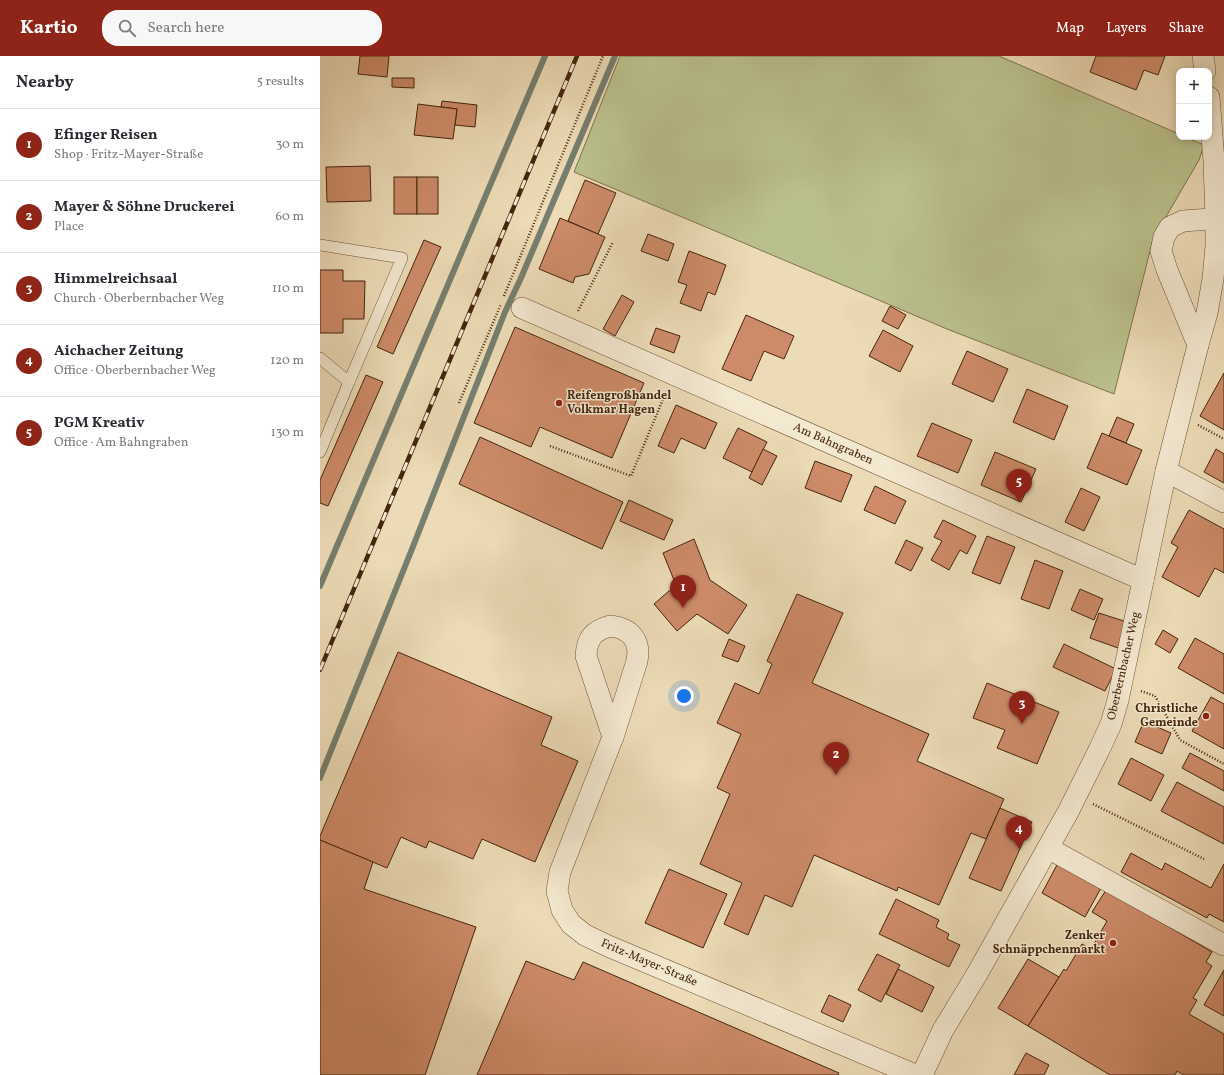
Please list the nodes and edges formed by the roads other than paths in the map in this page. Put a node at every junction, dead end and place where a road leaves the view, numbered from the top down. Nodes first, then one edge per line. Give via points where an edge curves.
1 (1203, 56) edge
2 (1205, 68) edge
3 (1210, 104) edge
4 (1220, 218) edge
5 (320, 245) edge
6 (522, 308) dead end
7 (1198, 345) junction
8 (320, 358) edge
9 (349, 382) junction
10 (320, 452) edge
11 (1166, 471) junction
12 (1224, 502) edge
13 (1143, 580) junction
14 (613, 737) dead end
15 (1048, 848) junction
16 (1224, 945) edge
17 (915, 1075) edge
18 (922, 1075) edge

1 - 2 street
3 - 4 street, Oberbernbacher Weg
4 - 7 street, Oberbernbacher Weg via 1213,279
4 - 7 street via 1183,221 1170,227 1164,237 1161,251
5 - 9 lane via 402,258
6 - 13 street, Am Bahngraben
7 - 11 street, Oberbernbacher Weg
8 - 9 lane
9 - 10 lane
11 - 12 street
11 - 13 street, Oberbernbacher Weg
13 - 15 street, Oberbernbacher Weg via 1111,724
14 - 17 street, Fritz-Mayer-Straße via 560,872 557,891 562,910 571,924 585,935 608,946
15 - 16 street
15 - 18 street, Oberbernbacher Weg via 943,1030

